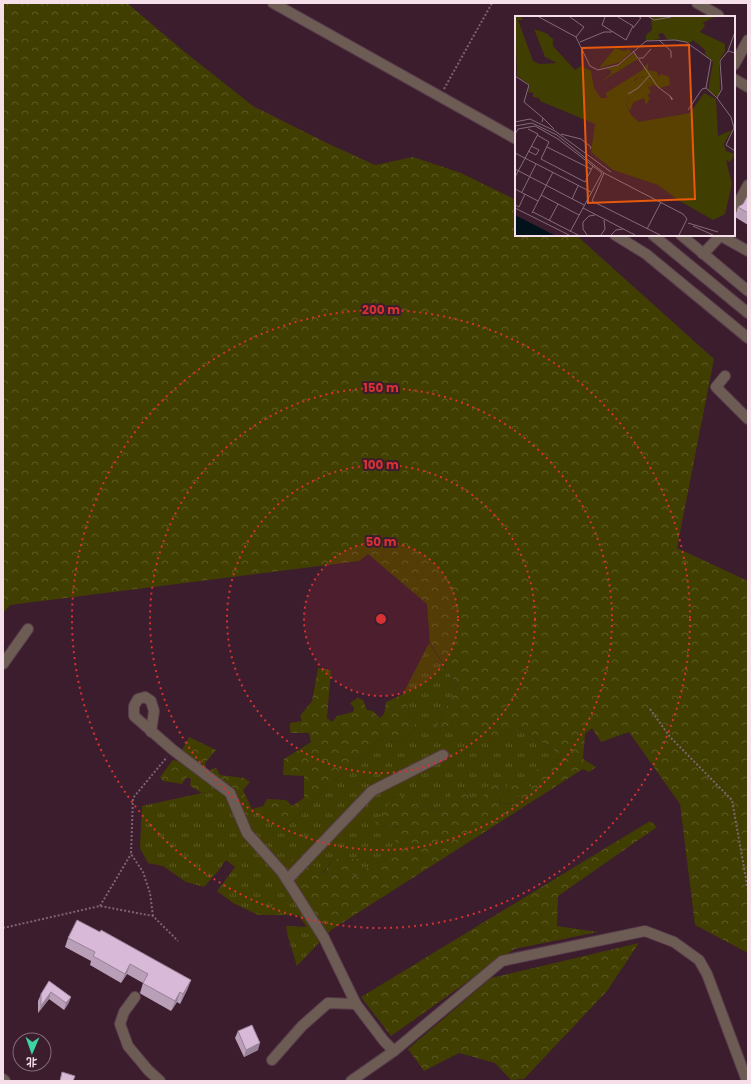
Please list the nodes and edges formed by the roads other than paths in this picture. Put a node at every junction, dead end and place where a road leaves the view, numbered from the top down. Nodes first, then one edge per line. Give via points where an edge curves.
1 (273, 3) edge
2 (697, 3) edge
3 (718, 16) edge
4 (748, 40) edge
5 (735, 63) edge
6 (735, 80) edge
7 (748, 87) edge
8 (515, 138) edge
9 (748, 185) edge
10 (735, 209) edge
11 (617, 236) edge
12 (654, 236) edge
13 (681, 236) edge
14 (720, 236) edge
15 (723, 236) edge
16 (748, 251) edge
17 (703, 254) junction
18 (748, 291) edge
19 (748, 313) edge
20 (748, 338) edge
21 (725, 376) dead end
22 (748, 418) edge
23 (28, 629) dead end
24 (3, 664) edge
25 (151, 732) dead end
26 (443, 754) dead end
27 (287, 880) junction
28 (135, 998) dead end
29 (356, 1004) junction
30 (394, 1051) junction
31 (272, 1060) dead end
32 (160, 1081) edge
33 (351, 1081) edge
34 (747, 1081) edge

1 - 8 street
2 - 3 street
4 - 5 street
6 - 7 street
9 - 10 street
11 - 20 street via 646,254
12 - 19 street
13 - 17 street
14 - 17 street
15 - 16 street
17 - 18 street
21 - 22 street via 716,387
23 - 24 street
25 - 27 street via 230,793 248,833
26 - 27 street via 372,790
27 - 29 street via 324,938
28 - 32 street via 124,1012 120,1024 128,1046
29 - 30 street
29 - 31 street via 328,1002 302,1026
30 - 33 street
30 - 34 street via 502,961 645,931 674,942 702,964

